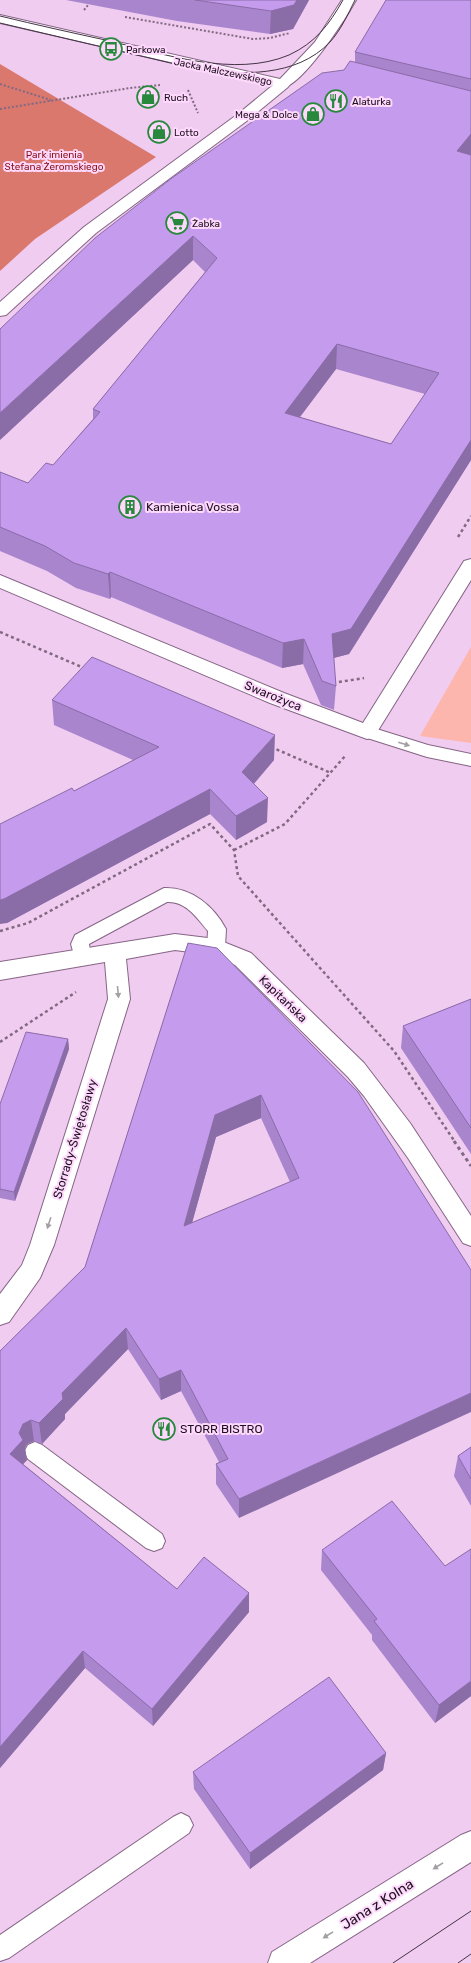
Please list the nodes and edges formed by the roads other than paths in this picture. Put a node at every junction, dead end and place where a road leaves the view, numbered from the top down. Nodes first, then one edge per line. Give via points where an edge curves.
1 (349, 0) edge
2 (0, 19) edge
3 (283, 84) junction
4 (0, 311) edge
5 (471, 565) edge
6 (0, 581) edge
7 (367, 732) junction
8 (471, 760) edge
9 (216, 947) junction
10 (115, 953) junction
11 (82, 957) junction
12 (0, 971) edge
13 (471, 1236) edge
14 (0, 1314) edge
15 (35, 1452) dead end
16 (154, 1541) dead end
17 (182, 1825) dead end
18 (471, 1845) edge
19 (0, 1949) edge
20 (283, 1963) edge

1 - 3 street via 327,38
2 - 3 street, Jacka Malczewskiego
3 - 4 street via 233,125 90,230
5 - 7 street
6 - 7 street, Swarożyca via 277,698
7 -> 8 lane via 427,751
9 - 10 street, Kapitańska via 175,942
9 - 11 lane via 217,929 188,898 174,894 164,895 81,940
9 - 13 street, Kapitańska via 243,959 356,1070 395,1119
10 - 11 street, Kapitańska
10 -> 14 street, Storrady-Świętosławy via 118,998 55,1205 31,1271
11 - 12 street, Kapitańska
15 - 16 lane
17 - 19 lane
18 -> 20 street, Jana z Kolna

